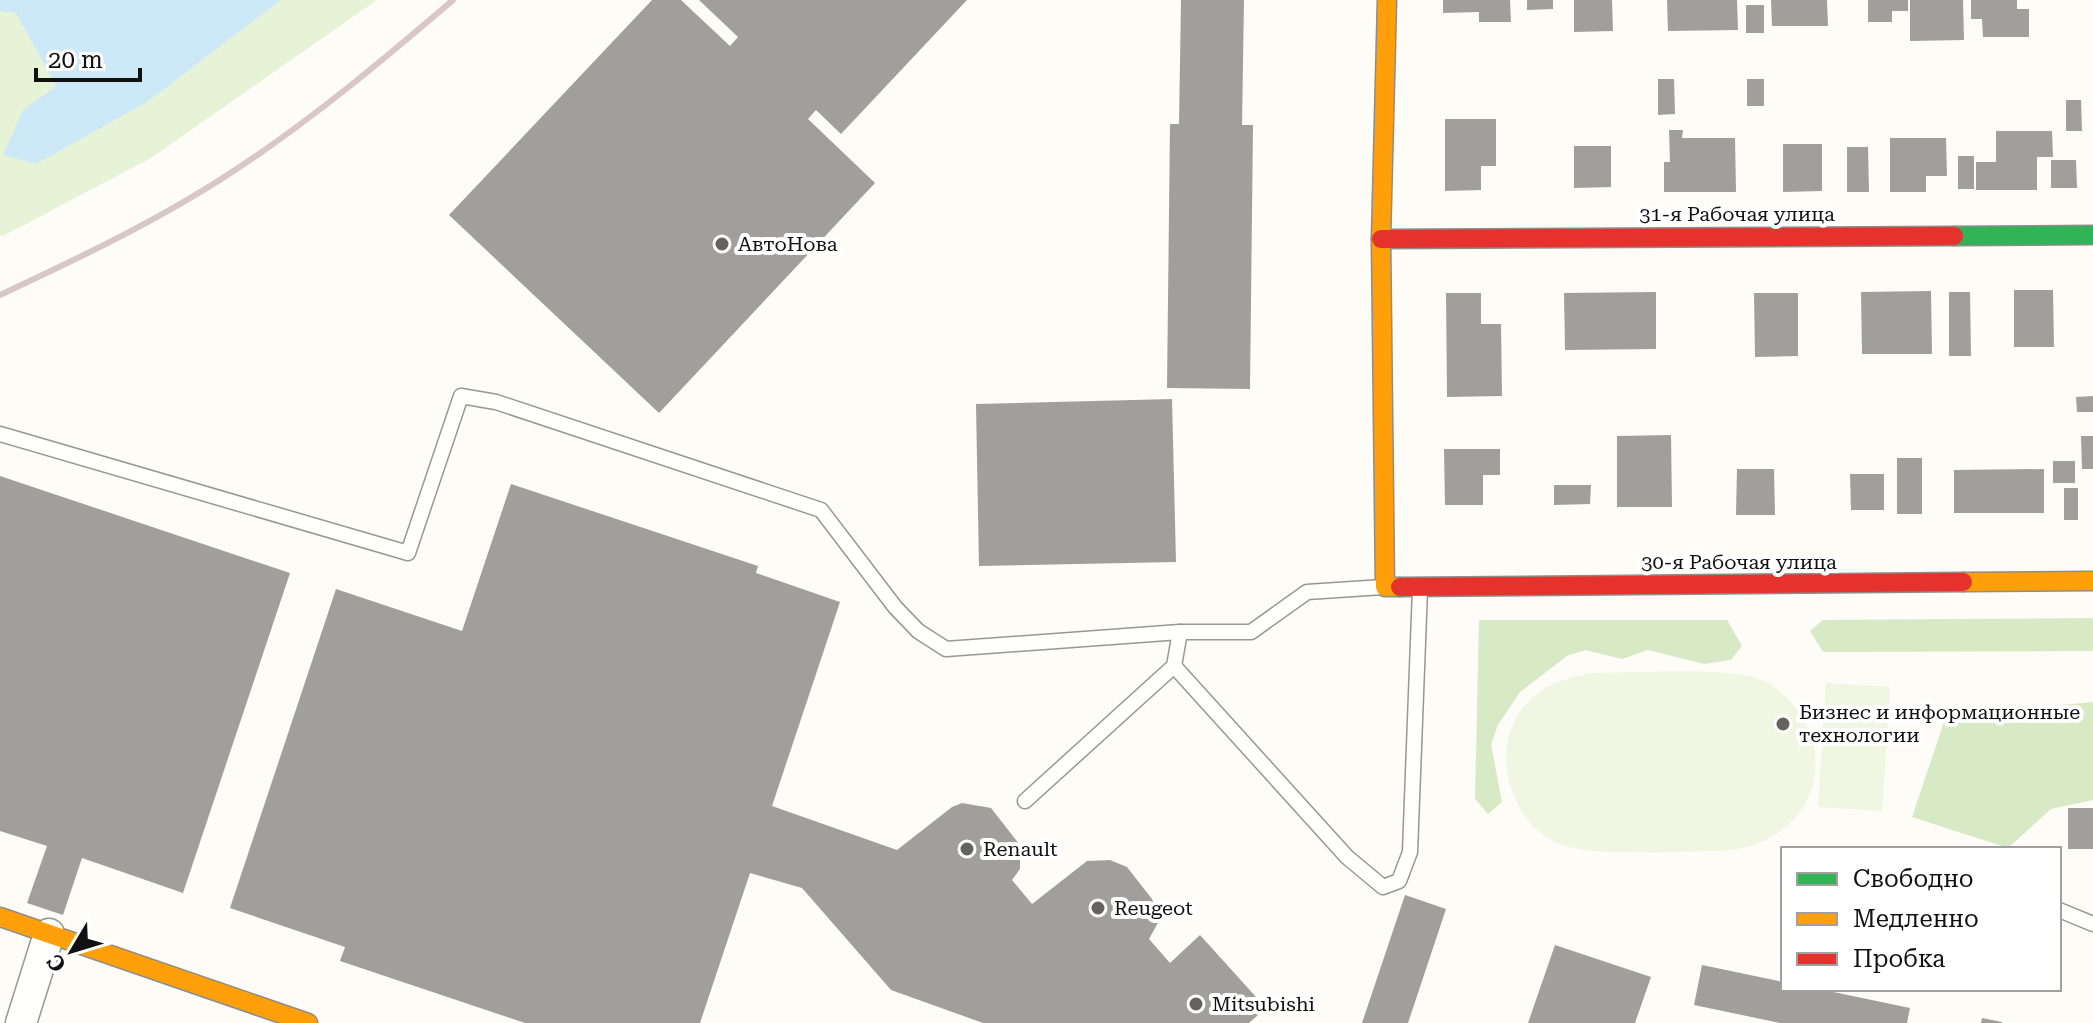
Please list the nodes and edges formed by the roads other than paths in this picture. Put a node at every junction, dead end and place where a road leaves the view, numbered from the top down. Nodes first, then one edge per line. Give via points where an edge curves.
1 (1387, 0) edge
2 (2093, 235) edge
3 (1381, 239) junction
4 (0, 434) edge
5 (2093, 581) edge
6 (1385, 587) junction
7 (1420, 587) junction
8 (1180, 632) junction
9 (1174, 666) junction
10 (1025, 801) dead end
11 (2061, 911) edge
12 (0, 917) edge
13 (2093, 924) edge
14 (49, 934) junction
15 (21, 1023) edge
16 (308, 1023) edge

1 - 3 street
2 - 3 street, 31-я Рабочая улица
3 - 6 street
4 - 8 lane via 408,553 461,396 496,402 821,510 895,607 946,649
5 - 7 street, 30-я Рабочая улица
6 - 7 street, 30-я Рабочая улица
6 - 8 lane via 1307,592 1251,632
7 - 9 lane via 1410,852 1399,881 1383,887 1347,857
8 - 9 lane
9 - 10 lane
11 - 13 lane
12 - 14 street
14 - 15 street
14 - 16 street

